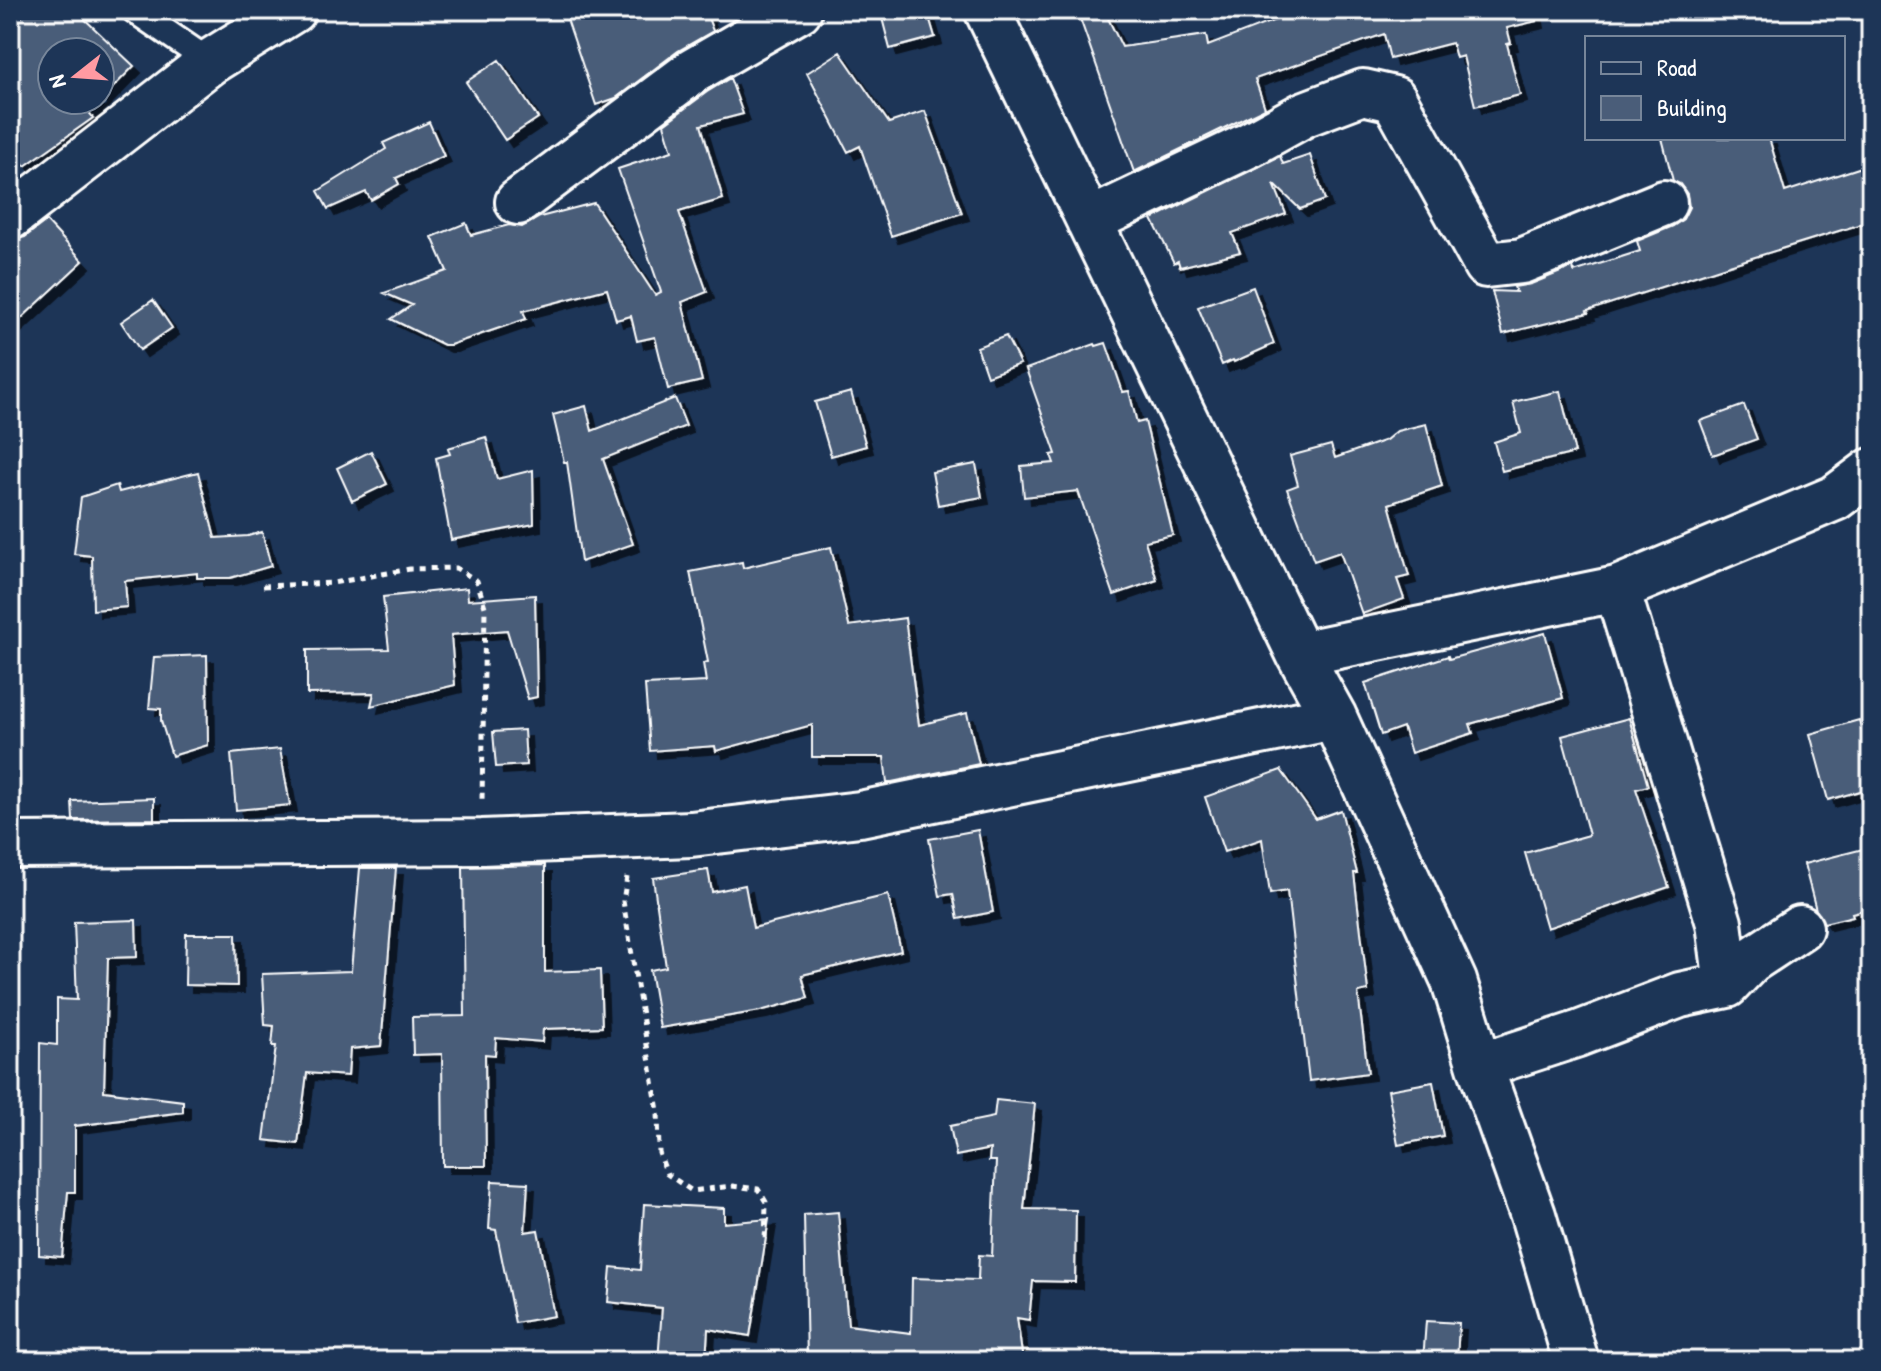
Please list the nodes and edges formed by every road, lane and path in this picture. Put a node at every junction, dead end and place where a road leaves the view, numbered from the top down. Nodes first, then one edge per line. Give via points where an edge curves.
1 (134, 10) edge
2 (293, 10) edge
3 (799, 10) edge
4 (987, 10) edge
5 (210, 62) junction
6 (518, 202) dead end
7 (1664, 203) dead end
8 (10, 217) edge
9 (1089, 221) junction
10 (1871, 471) edge
11 (263, 586) dead end
12 (1617, 589) junction
13 (1299, 654) junction
14 (1334, 717) junction
15 (634, 836) junction
16 (482, 842) junction
17 (10, 845) edge
18 (1800, 928) dead end
19 (1727, 985) junction
20 (1480, 1066) junction
21 (765, 1245) dead end
22 (1576, 1361) edge

1 - 5 lane
2 - 5 street
3 - 6 street via 693,71
4 - 9 street
5 - 8 street
7 - 9 street via 1522,261 1486,265 1394,99 1363,92 1305,114
9 - 13 street
10 - 12 street via 1835,498
11 - 16 path via 333,583 410,569 456,568 477,581 485,607
12 - 13 street
12 - 19 street via 1719,923
13 - 14 street
14 - 15 street via 860,814
14 - 20 street via 1454,981
15 - 16 street
15 - 21 path via 623,901 658,1111 659,1153 667,1174 692,1191 758,1189 766,1202
16 - 17 street
18 - 19 street via 1750,961
19 - 20 street via 1680,995
20 - 22 street via 1533,1215

